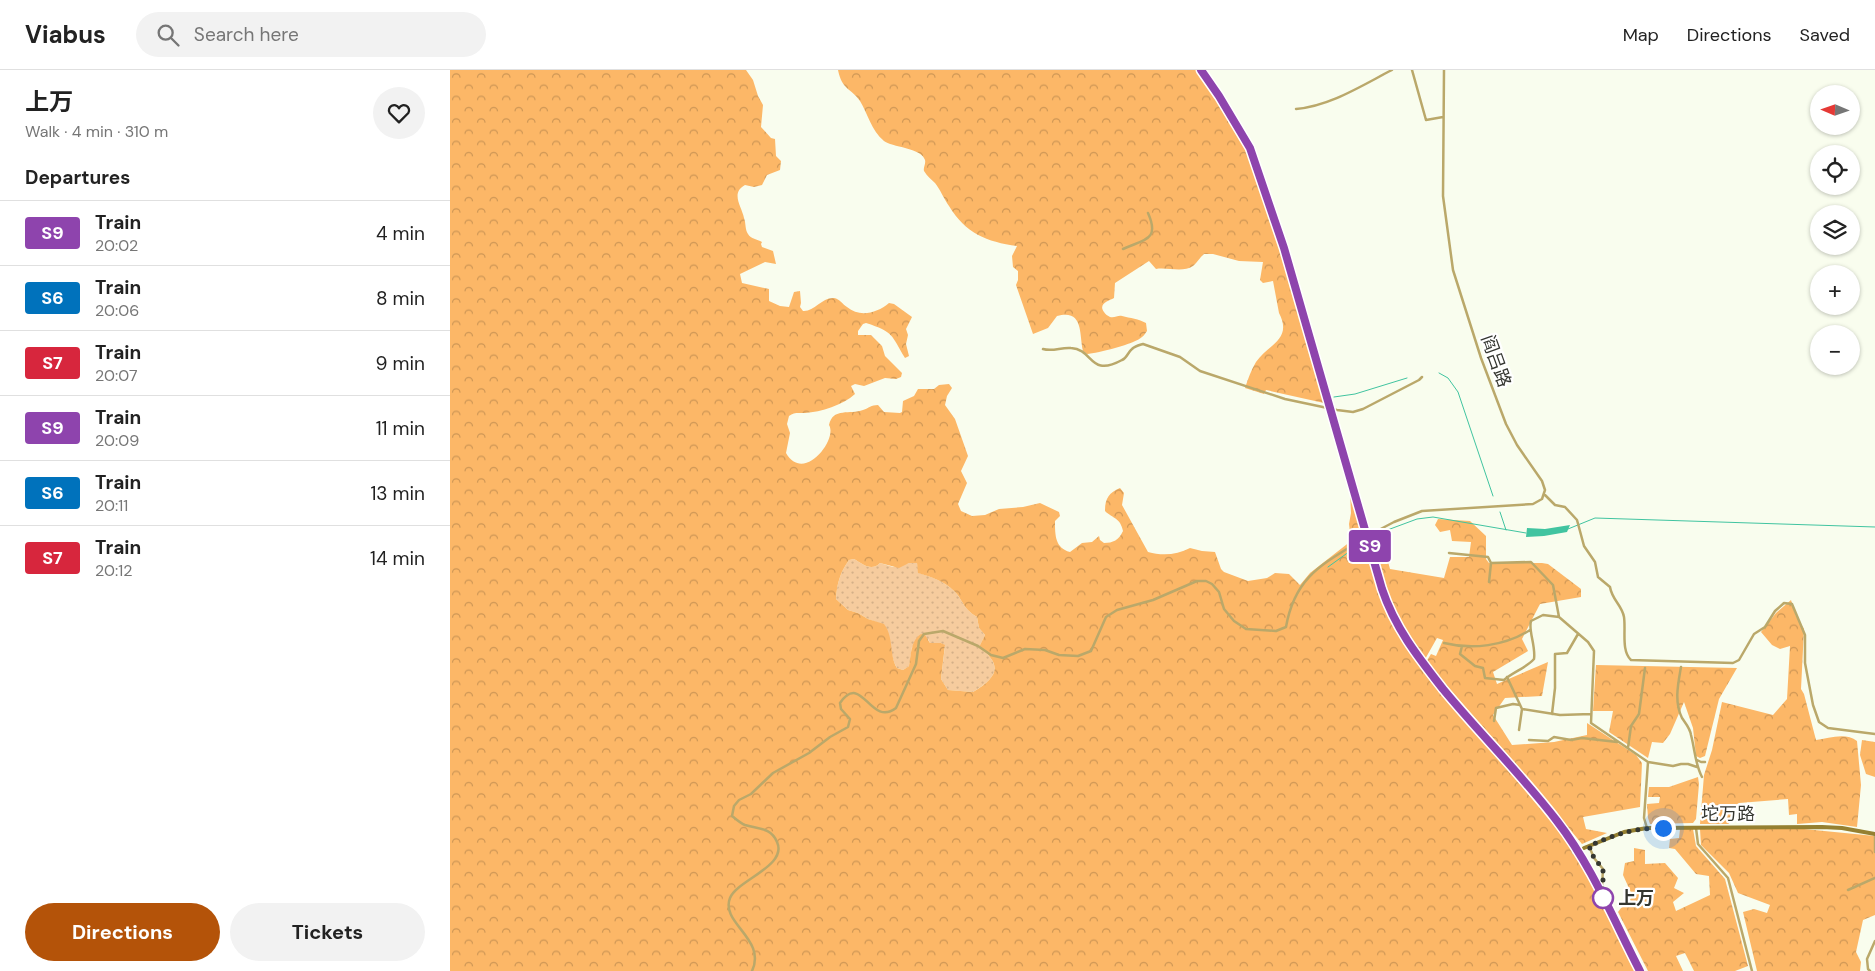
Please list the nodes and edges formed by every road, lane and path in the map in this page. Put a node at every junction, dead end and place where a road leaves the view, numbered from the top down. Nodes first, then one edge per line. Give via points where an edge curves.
1 (1392, 70) edge
2 (1412, 70) edge
3 (1444, 70) edge
4 (1296, 110) dead end
5 (1444, 116) junction
6 (1148, 213) dead end
7 (1123, 249) dead end
8 (1044, 349) dead end
9 (1422, 377) dead end
10 (1544, 494) junction
11 (1373, 533) tunnel mouth
12 (1363, 539) tunnel mouth
13 (1449, 553) dead end
14 (1491, 563) junction
15 (1489, 582) dead end
16 (1559, 617) junction
17 (1530, 630) junction
18 (1578, 634) junction
19 (1444, 643) dead end
20 (1462, 646) junction
21 (1681, 667) dead end
22 (1645, 668) dead end
23 (1507, 678) junction
24 (1520, 705) junction
25 (1522, 709) junction
26 (1552, 714) junction
27 (1591, 714) junction
28 (1494, 721) dead end
29 (1519, 730) dead end
30 (1875, 734) edge
31 (1529, 740) dead end
32 (1618, 742) junction
33 (1628, 748) junction
34 (1696, 759) junction
35 (1648, 762) junction
36 (1705, 762) dead end
37 (1697, 767) junction
38 (1702, 777) dead end
39 (1647, 828) junction
40 (1696, 828) junction
41 (1875, 834) edge
42 (1589, 846) junction
43 (1584, 848) tunnel mouth
44 (1875, 852) edge
45 (1875, 878) edge
46 (1602, 886) dead end
47 (1848, 890) dead end
48 (1875, 941) edge
49 (752, 971) edge
50 (1752, 971) edge
51 (1870, 971) edge

1 - 4 street via 1340,97 1313,108
2 - 5 street via 1426,120
3 - 5 street, 阎吕路
5 - 10 street, 阎吕路 via 1444,205 1453,270 1506,424 1542,481
6 - 7 street via 1154,227 1152,234
8 - 9 street via 1072,348 1082,352 1096,365 1105,366 1124,360 1133,348 1143,344 1180,357 1200,371 1238,384 1307,405 1353,412
10 - 11 street via 1533,504 1422,511
10 - 30 street via 1555,505 1565,507 1577,520 1598,577 1610,587 1623,612 1626,649 1631,660 1734,663 1775,611 1784,603 1792,604 1805,635 1805,663 1819,722 1828,728
12 - 49 street via 1314,572 1297,592 1286,626 1276,632 1246,629 1234,621 1224,609 1219,592 1206,581 1117,610 1106,617 1091,651 1078,656 1025,649 1003,658 943,631 924,634 919,641 916,664 896,708 882,713 861,695 850,693 844,696 840,702 841,709 850,719 848,727 773,773 734,806 732,816 743,825 767,830 778,843 772,862 735,890 729,902 732,915 750,940 756,955
13 - 14 street via 1488,557
14 - 15 street
14 - 16 street via 1531,562 1553,585
16 - 17 street via 1543,615 1531,621
16 - 18 street
17 - 20 street via 1510,640
17 - 23 street via 1534,640 1534,659
18 - 26 street via 1567,653 1555,654
18 - 27 street via 1594,651
19 - 20 street
20 - 23 street via 1460,654 1483,668 1486,678
21 - 34 street via 1678,706 1690,728
22 - 33 street via 1639,714 1631,726
23 - 24 street
24 - 25 street
24 - 28 street via 1496,708
25 - 26 street
25 - 29 street
26 - 27 street
27 - 32 street via 1591,723
31 - 32 street via 1548,741 1554,737
32 - 33 street
33 - 35 street
34 - 36 street
34 - 37 street
35 - 37 street
35 - 39 street via 1644,818
37 - 38 street
39 - 40 main road, 坨万路
39 - 42 main road, 坨万路 via 1618,833
40 - 41 main road, 坨万路 via 1822,827
40 - 50 street via 1698,844 1728,878
41 - 44 street
42 - 43 main road, 坨万路
42 - 46 street via 1603,869
45 - 47 street
48 - 51 street via 1868,959

